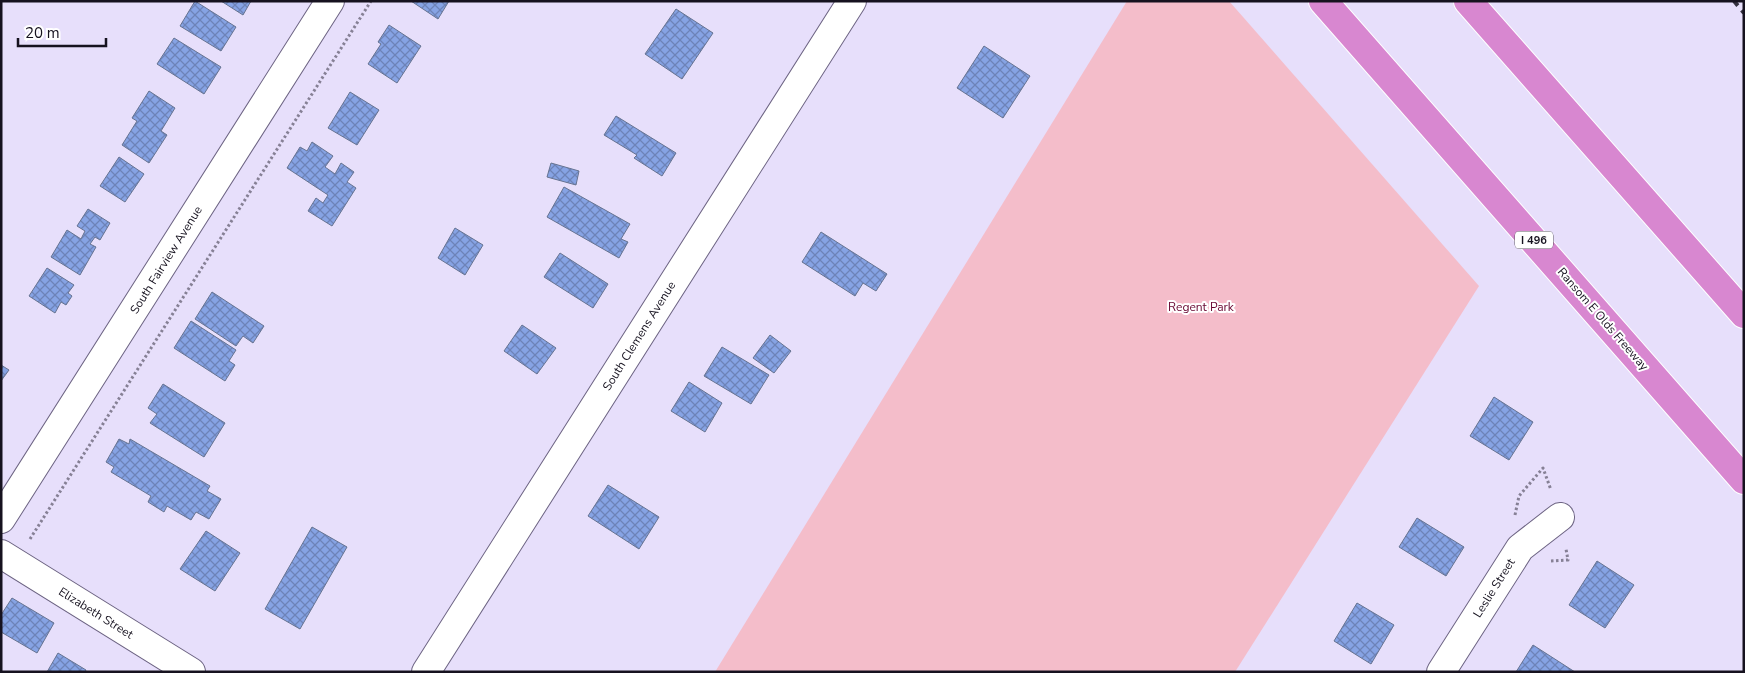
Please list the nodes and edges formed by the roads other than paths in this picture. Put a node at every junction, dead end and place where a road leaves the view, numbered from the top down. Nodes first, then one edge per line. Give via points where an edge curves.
1 (330, 1) edge
2 (852, 1) edge
3 (1323, 1) edge
4 (1468, 1) edge
5 (1744, 314) edge
6 (1744, 480) edge
7 (1560, 516) dead end
8 (1, 519) edge
9 (8, 558) edge
10 (191, 672) edge
11 (426, 672) edge
12 (1441, 672) edge

1 - 8 street, South Fairview Avenue
2 - 11 street, South Clemens Avenue
3 - 6 highway, Ransom E Olds Freeway / I 496
4 - 5 highway
7 - 12 street, Leslie Street via 1520,548
9 - 10 street, Elizabeth Street

